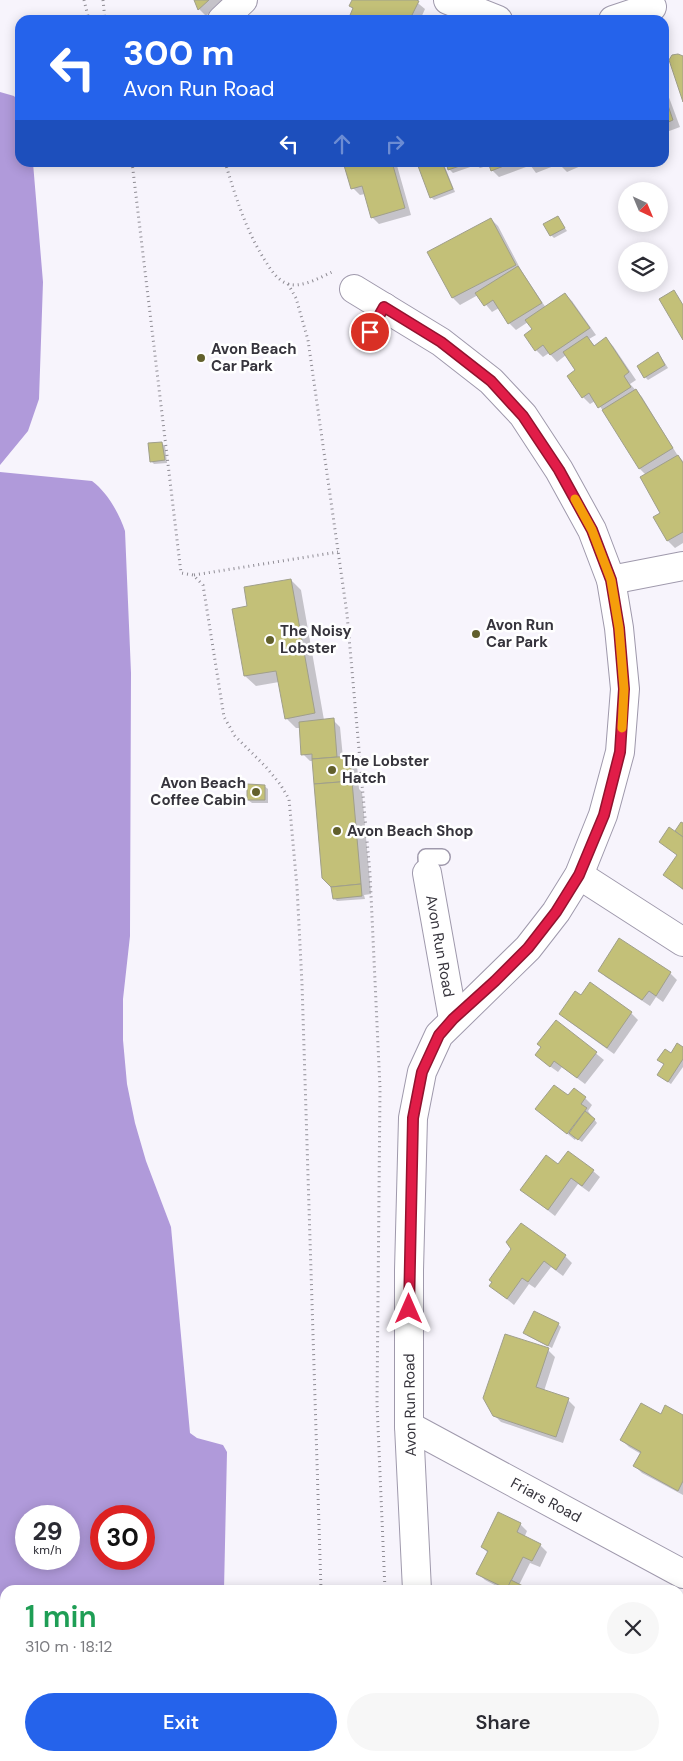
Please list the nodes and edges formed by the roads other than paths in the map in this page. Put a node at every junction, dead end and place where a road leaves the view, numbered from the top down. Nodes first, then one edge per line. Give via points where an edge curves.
1 (243, 0) edge
2 (448, 0) edge
3 (652, 7) dead end
4 (227, 15) edge
5 (486, 15) edge
6 (628, 15) edge
7 (354, 289) road end
8 (384, 307) junction
9 (370, 332) dead end
10 (683, 566) edge
11 (611, 580) junction
12 (434, 865) dead end
13 (579, 875) junction
14 (683, 942) edge
15 (453, 1019) junction
16 (409, 1426) junction
17 (683, 1574) edge
18 (417, 1585) edge

1 - 4 street
2 - 5 street
3 - 6 street
7 - 8 street, Avon Run Road
8 - 9 street
8 - 11 street, Avon Run Road via 441,342 491,381 523,416 559,470 592,530
10 - 11 street
11 - 13 street, Avon Run Road via 624,689 620,752 604,815
12 - 15 street, Avon Run Road
13 - 14 street
13 - 15 street, Avon Run Road via 528,948
15 - 16 street, Avon Run Road via 439,1035 422,1072 413,1118
16 - 17 street, Friars Road
16 - 18 street, Avon Run Road

